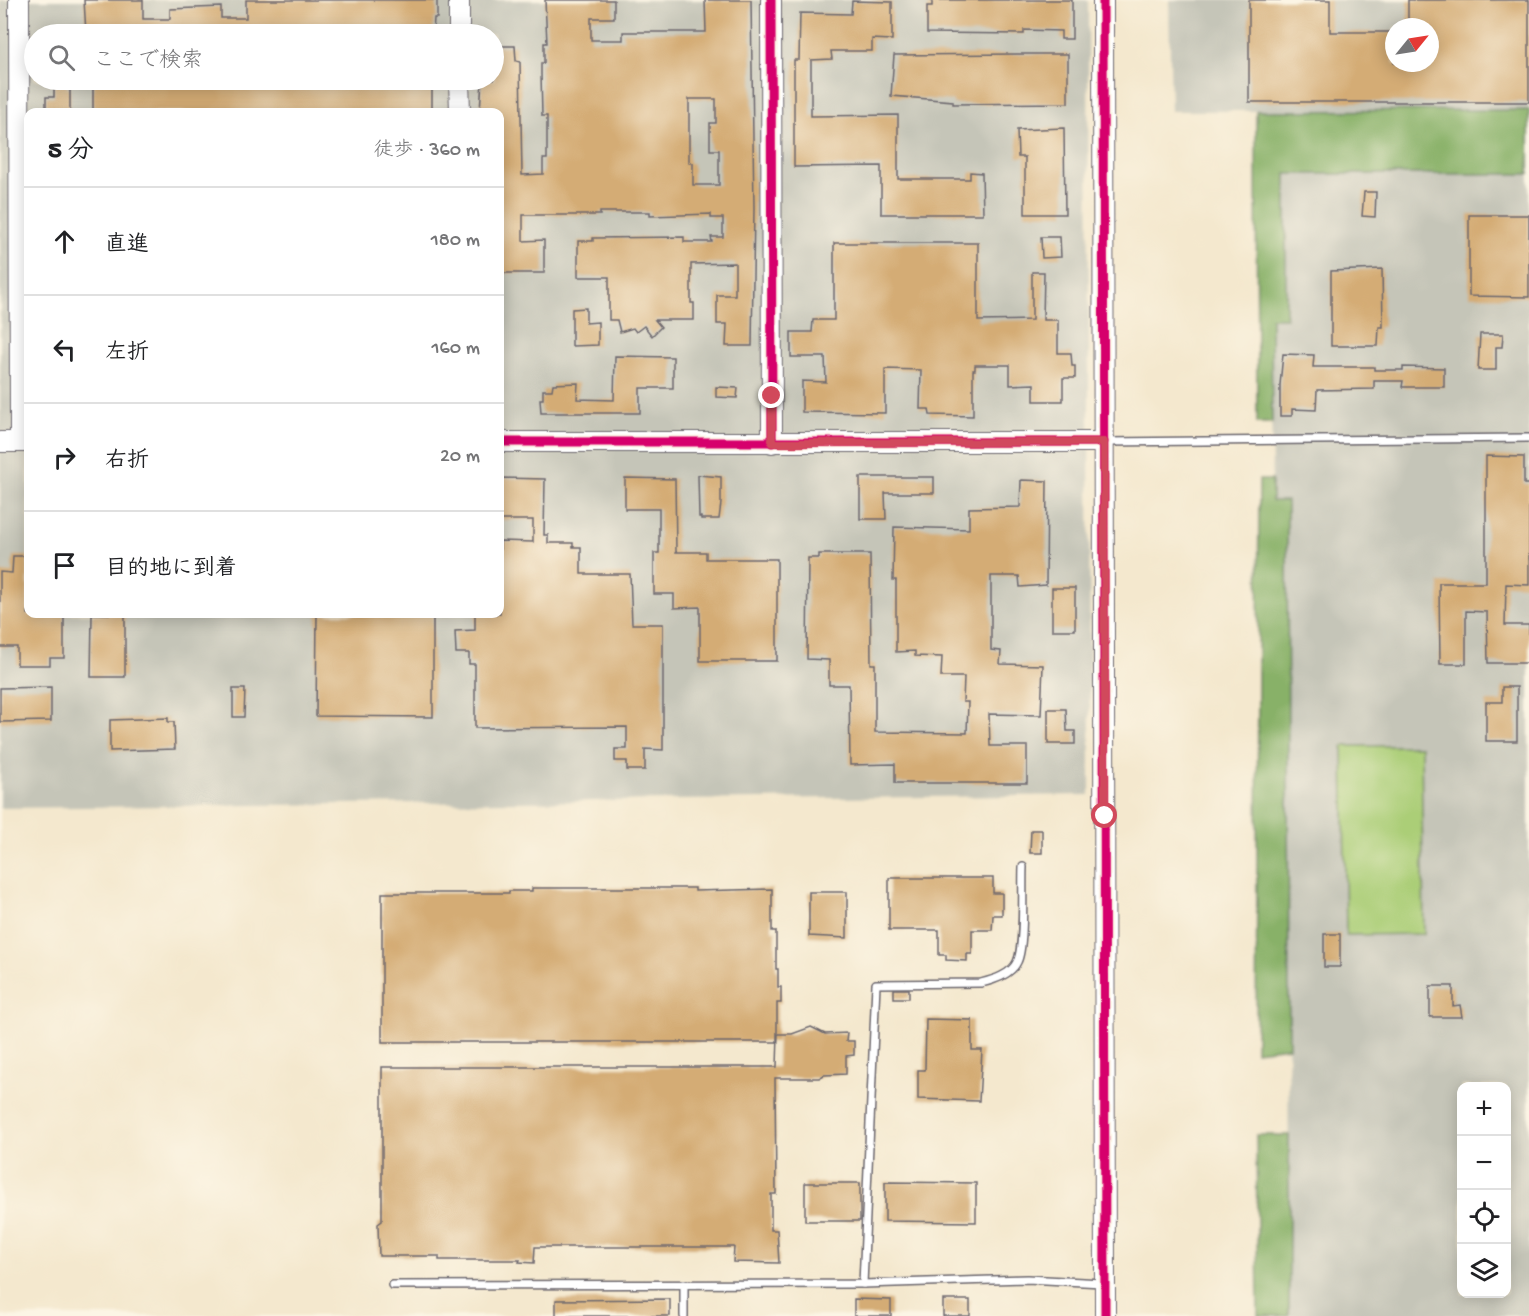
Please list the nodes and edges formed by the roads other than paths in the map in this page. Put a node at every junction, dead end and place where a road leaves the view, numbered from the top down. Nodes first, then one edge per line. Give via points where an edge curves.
1 (19, 0) edge
2 (459, 0) edge
3 (771, 0) edge
4 (1103, 0) edge
5 (459, 24) edge
6 (459, 90) edge
7 (460, 108) edge
8 (1529, 438) edge
9 (0, 442) edge
10 (24, 442) edge
11 (504, 442) edge
12 (1104, 442) junction
13 (772, 443) junction
14 (1023, 867) dead end
15 (1105, 1283) junction
16 (684, 1284) junction
17 (863, 1284) junction
18 (392, 1285) dead end
19 (684, 1316) edge
20 (1105, 1316) edge

1 - 10 street
2 - 5 street
3 - 13 street
4 - 12 street
6 - 7 street
8 - 12 lane
9 - 10 street
11 - 13 street
12 - 13 street
12 - 15 street
14 - 17 lane via 1021,938 1017,962 1006,973 981,983 876,984
15 - 17 lane via 1027,1279
15 - 20 street
16 - 17 lane
16 - 18 lane
16 - 19 lane

